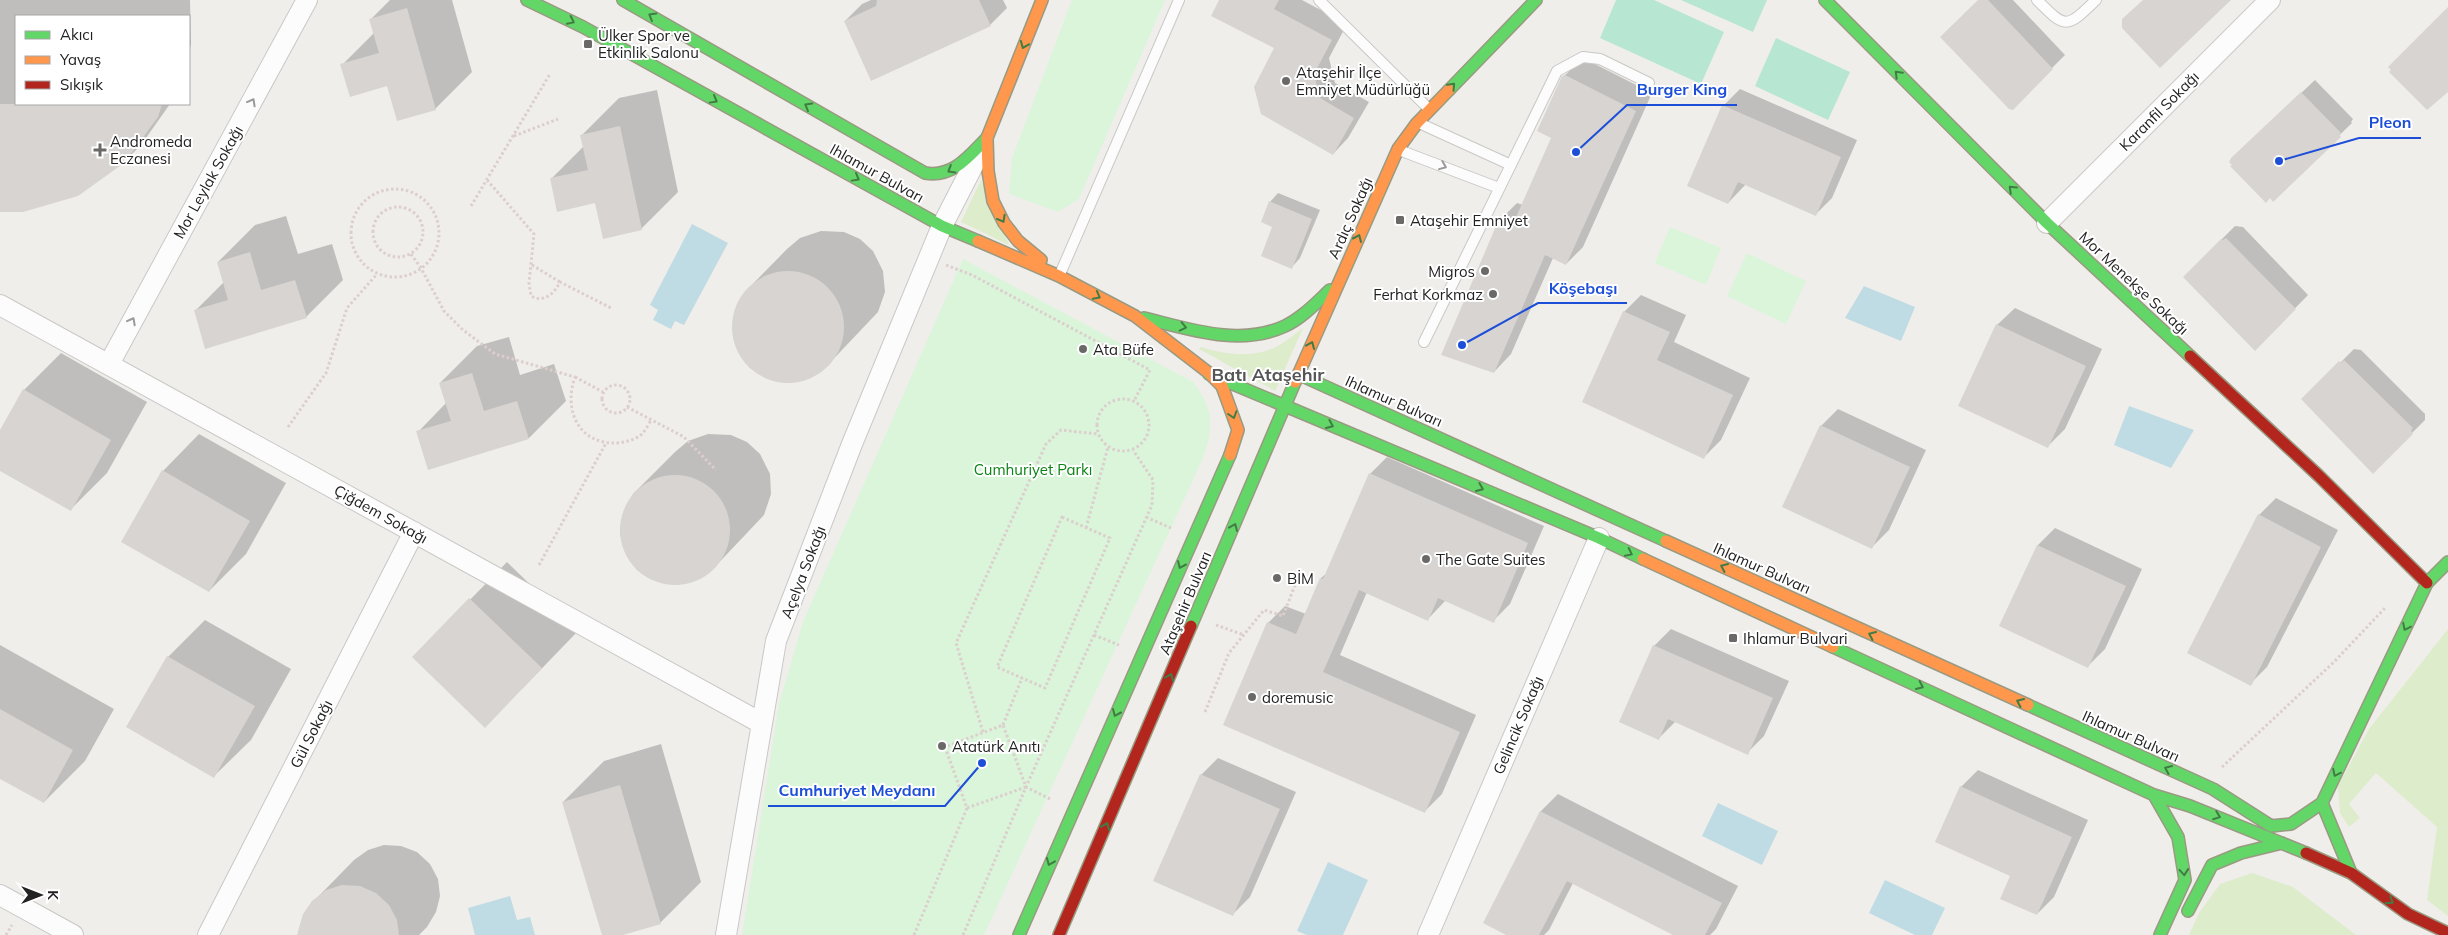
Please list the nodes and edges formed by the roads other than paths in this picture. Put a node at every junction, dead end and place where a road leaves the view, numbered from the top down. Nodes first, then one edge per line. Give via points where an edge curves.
1 (307, 0) edge
2 (527, 0) edge
3 (623, 0) edge
4 (1042, 0) edge
5 (1179, 0) edge
6 (1319, 0) edge
7 (1536, 0) edge
8 (1825, 0) edge
9 (2037, 0) edge
10 (2096, 0) edge
11 (2270, 0) edge
12 (1649, 83) dead end
13 (1430, 109) junction
14 (1417, 122) junction
15 (987, 138) junction
16 (1398, 149) junction
17 (1511, 165) junction
18 (1499, 188) junction
19 (2047, 223) junction
20 (942, 226) junction
21 (1060, 276) junction
22 (1338, 282) junction
23 (0, 305) edge
24 (1135, 316) junction
25 (1424, 342) dead end
26 (109, 364) junction
27 (1209, 374) junction
28 (1300, 375) junction
29 (1285, 406) junction
30 (1604, 527) junction
31 (414, 532) junction
32 (2448, 562) edge
33 (2427, 583) junction
34 (761, 723) junction
35 (2154, 795) junction
36 (2322, 803) junction
37 (2282, 843) junction
38 (2350, 873) junction
39 (0, 895) edge
40 (2408, 914) junction
41 (2185, 918) dead end
42 (2448, 933) edge
43 (73, 935) edge
44 (208, 935) edge
45 (726, 935) edge
46 (1019, 935) edge
47 (1059, 935) edge
48 (1428, 935) edge
49 (2160, 935) edge
50 (2431, 935) edge

26 -> 1 street, Mor Leylak Sokağı
2 -> 20 main road, Ihlamur Bulvarı via 592,32
15 -> 3 main road, Ihlamur Bulvarı via 953,170 934,176 925,173
4 -> 15 main road
5 - 21 lane
6 - 13 lane
13 -> 7 main road, Ardıç Sokağı
19 -> 8 main road, Mor Menekşe Sokağı
9 - 10 lane via 2064,23 2076,20
11 - 19 street, Karanfil Sokağı
12 - 17 lane via 1600,59 1583,57 1557,71
13 - 14 main road, Ardıç Sokağı
14 - 16 main road, Ardıç Sokağı
14 - 17 lane
15 - 20 street, Açelya Sokağı
15 -> 21 main road via 993,201 1004,223 1018,241
16 -> 18 lane
22 -> 16 main road, Ardıç Sokağı
17 - 18 lane
18 - 25 lane
19 - 33 main road, Mor Menekşe Sokağı via 2319,476
20 - 21 main road, Ihlamur Bulvarı
20 - 34 street, Açelya Sokağı via 852,444 776,641
21 -> 24 main road, Ihlamur Bulvarı
24 -> 22 main road, Ardıç Sokağı via 1228,337 1249,337 1282,327 1303,315
28 -> 22 main road, Ataşehir Bulvarı
23 - 26 street, Çiğdem Sokağı
24 - 27 main road, Ihlamur Bulvarı
26 - 31 street, Çiğdem Sokağı
27 - 29 main road, Ihlamur Bulvarı
27 -> 46 main road, Ataşehir Bulvarı via 1222,386 1230,406 1238,430 1235,443
28 - 29 main road, Ataşehir Bulvarı
28 - 30 main road, Ihlamur Bulvarı
29 -> 30 main road, Ihlamur Bulvarı
47 -> 29 main road, Ataşehir Bulvarı
30 -> 35 main road, Ihlamur Bulvarı via 1751,611
36 -> 30 main road, Ihlamur Bulvarı via 2286,827 2271,826 2209,787
30 - 48 street, Gelincik Sokağı
31 - 34 street, Çiğdem Sokağı
31 - 44 street, Gül Sokağı
32 - 33 main road
33 -> 36 main road
34 - 45 street, Açelya Sokağı
35 -> 37 main road, Ihlamur Bulvarı
35 -> 49 main road via 2178,837 2185,880
36 - 38 main road
37 - 38 main road, Ihlamur Bulvarı
37 - 41 main road via 2212,864
38 -> 40 main road, Ihlamur Bulvarı
39 - 43 street
40 - 42 main road
40 - 50 main road

